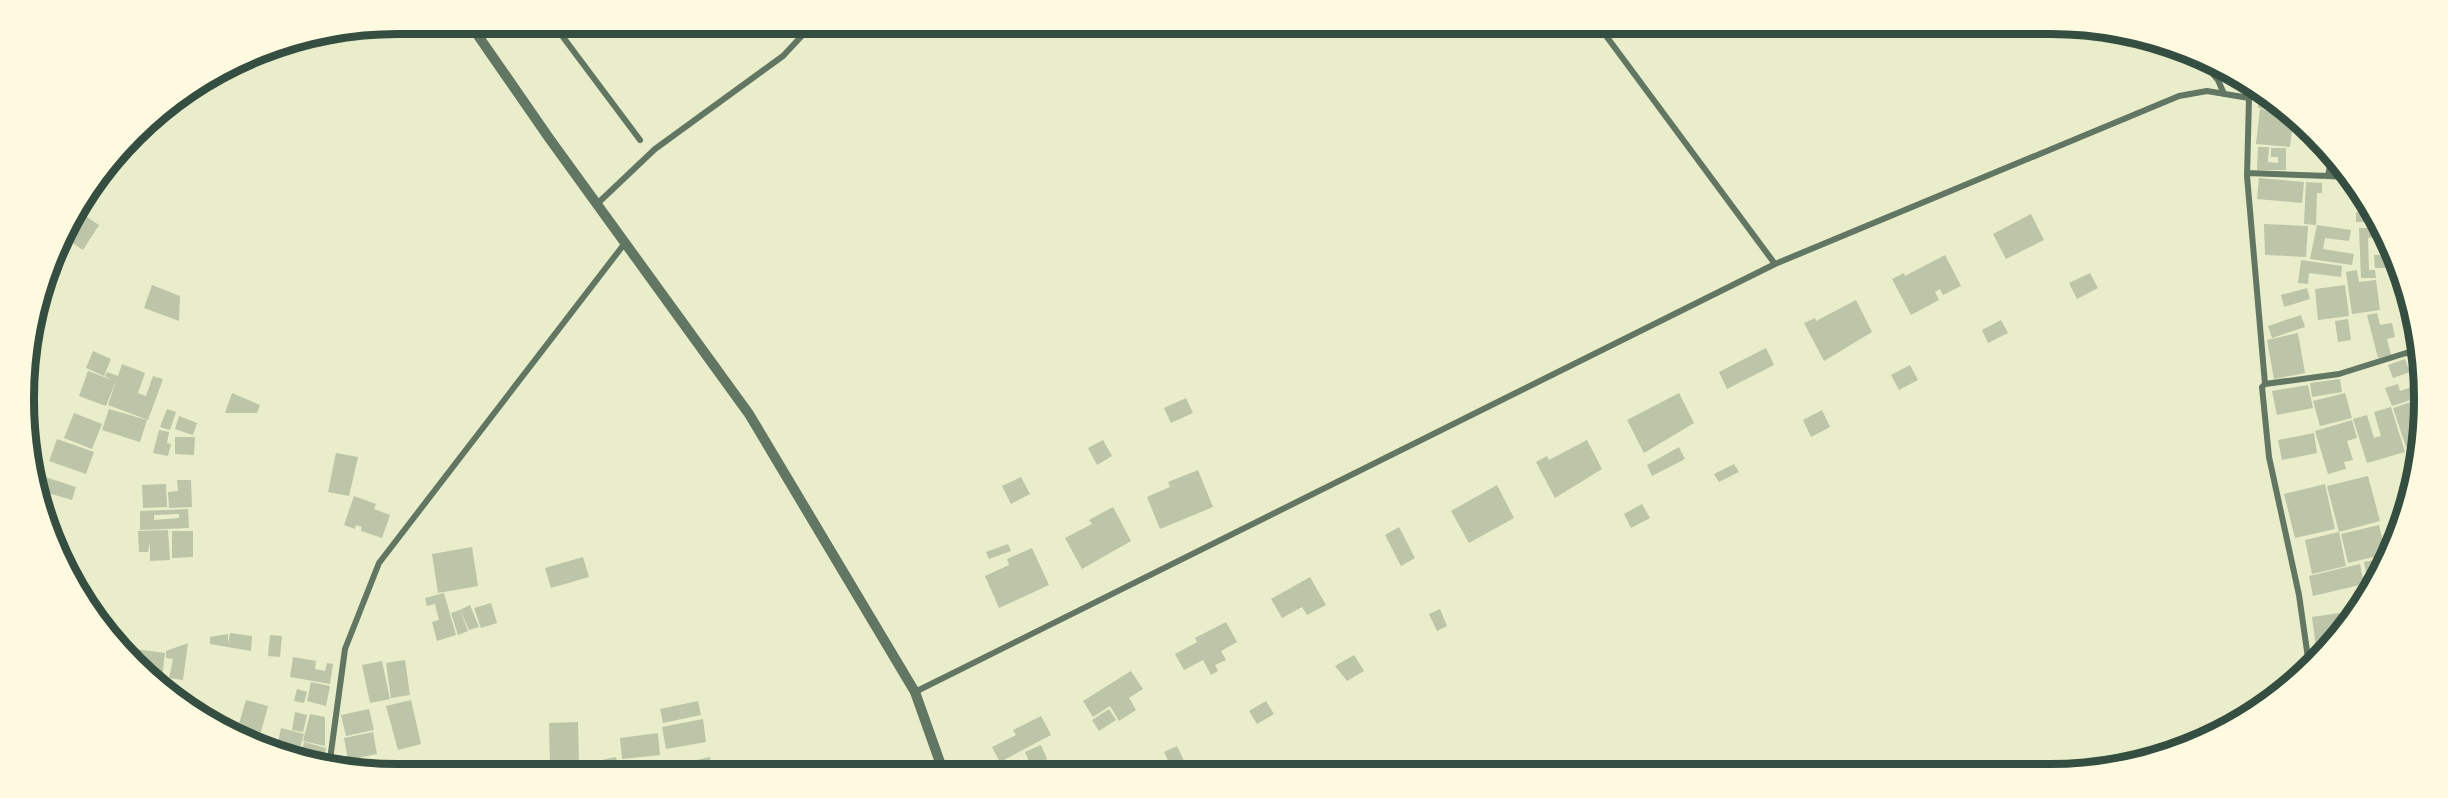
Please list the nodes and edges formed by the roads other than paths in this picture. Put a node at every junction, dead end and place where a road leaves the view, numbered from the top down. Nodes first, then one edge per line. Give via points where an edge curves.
1 (477, 34) edge
2 (561, 34) edge
3 (804, 34) edge
4 (1605, 34) edge
5 (2213, 74) edge
6 (2224, 94) junction
7 (2250, 95) edge
8 (2249, 98) junction
9 (640, 140) dead end
10 (2330, 167) edge
11 (2247, 173) junction
12 (2328, 176) junction
13 (2338, 177) edge
14 (597, 204) junction
15 (625, 242) junction
16 (1775, 264) junction
17 (2410, 354) edge
18 (2265, 384) junction
19 (2308, 656) edge
20 (915, 692) junction
21 (330, 756) edge
22 (941, 764) edge

1 - 14 street
2 - 9 street
3 - 14 street via 783,56 654,149
4 - 16 street
5 - 6 street
6 - 8 street
6 - 16 street via 2207,91 2179,96
7 - 8 street
8 - 11 street
10 - 12 street
11 - 12 street
11 - 18 street
12 - 13 street
14 - 15 street
15 - 20 street via 749,414
15 - 21 street via 379,563 345,649
16 - 20 street
17 - 18 street via 2338,374
18 - 19 street via 2262,387 2269,457 2299,595
20 - 22 street

